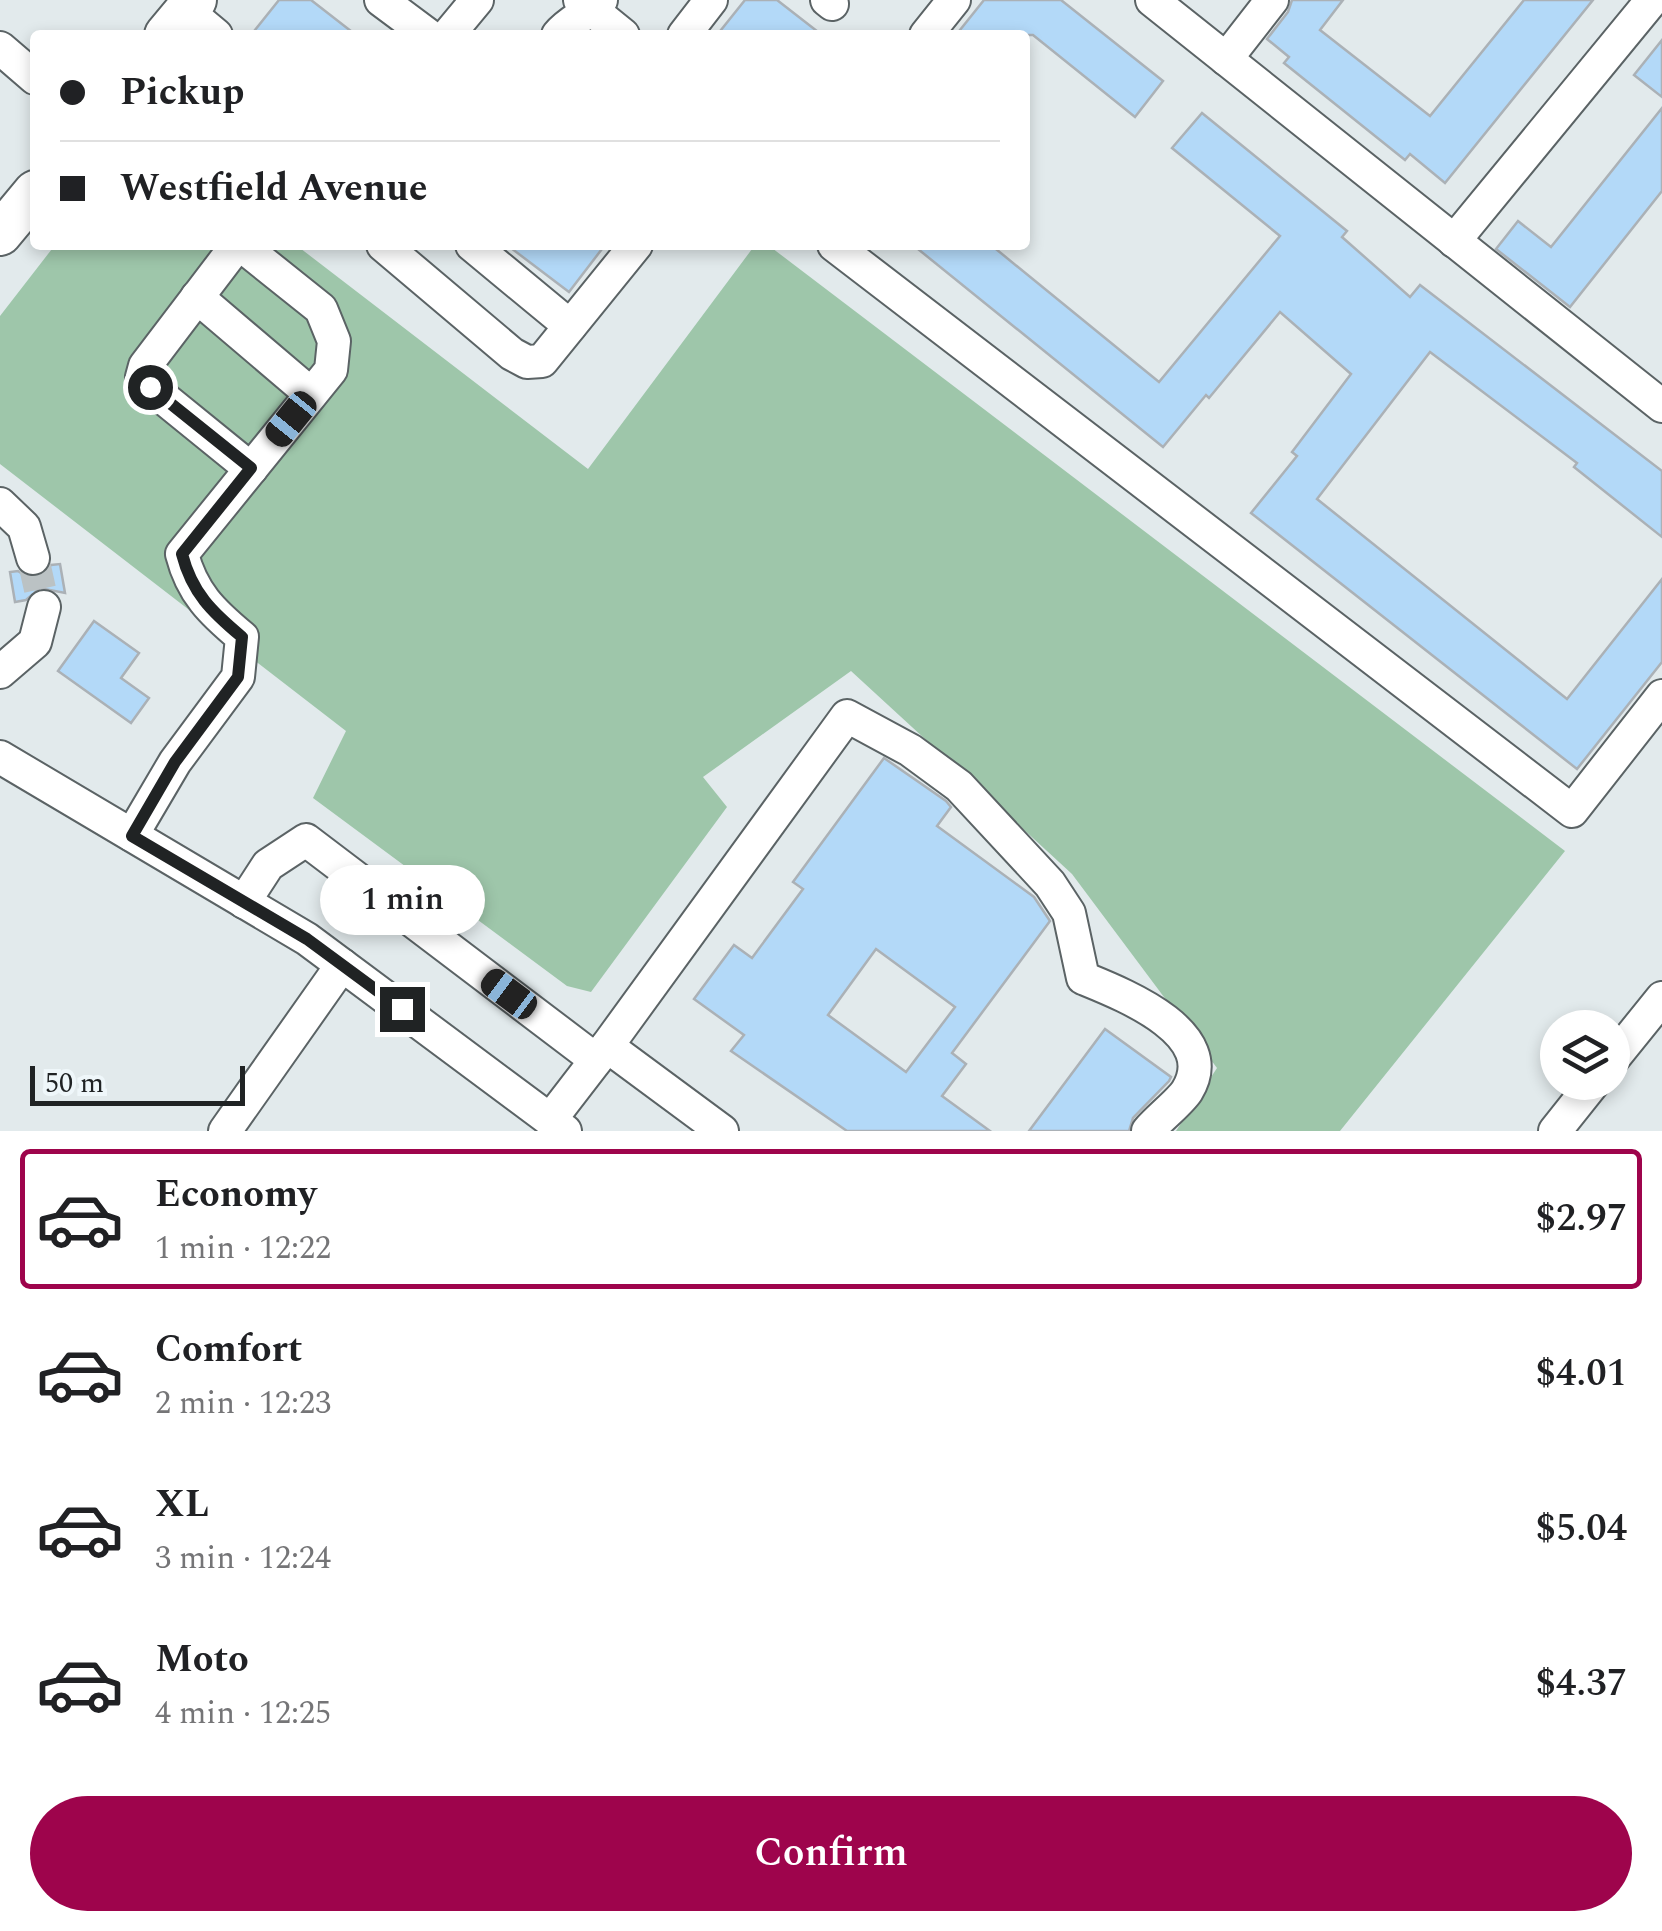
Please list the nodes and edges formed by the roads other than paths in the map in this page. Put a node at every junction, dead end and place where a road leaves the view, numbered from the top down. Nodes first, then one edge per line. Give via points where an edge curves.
1 (382, 0) edge
2 (477, 0) edge
3 (712, 0) edge
4 (954, 0) edge
5 (1152, 0) edge
6 (1272, 0) edge
7 (1652, 0) edge
8 (591, 4) edge
9 (421, 30) edge
10 (452, 30) edge
11 (562, 30) edge
12 (618, 30) edge
13 (688, 30) edge
14 (930, 30) edge
15 (0, 48) edge
16 (1226, 60) junction
17 (30, 74) edge
18 (30, 198) edge
19 (0, 234) edge
20 (1454, 241) junction
21 (235, 250) edge
22 (245, 250) edge
23 (389, 250) edge
24 (478, 250) edge
25 (632, 250) edge
26 (841, 250) edge
27 (197, 297) junction
28 (570, 326) junction
29 (311, 394) junction
30 (1662, 406) edge
31 (251, 468) junction
32 (0, 504) edge
33 (33, 558) tunnel mouth
34 (44, 607) tunnel mouth
35 (0, 672) edge
36 (1662, 696) edge
37 (0, 756) edge
38 (132, 836) junction
39 (244, 902) junction
40 (342, 965) junction
41 (1662, 998) edge
42 (1630, 1038) edge
43 (601, 1053) junction
44 (1580, 1100) edge
45 (557, 1125) edge
46 (225, 1131) edge
47 (722, 1131) edge
48 (1148, 1131) edge
49 (1555, 1131) edge

1 - 9 street
2 - 10 street
3 - 13 street
4 - 14 street
5 - 16 street
6 - 16 street
7 - 20 street
8 - 11 street
8 - 12 street
15 - 17 street
16 - 20 street
18 - 19 main road
20 - 30 street
21 - 27 street
22 - 29 street via 321,309 334,341 331,370
23 - 28 street via 527,362 542,361
24 - 28 street
25 - 28 street
26 - 36 street via 1572,810
27 - 29 street
27 - 31 street via 142,377
29 - 31 street
31 - 38 street via 182,554 189,581 242,637 238,677 175,762
32 - 33 street via 24,527
34 - 35 street via 35,642
37 - 38 street
38 - 39 street
39 - 40 street
39 - 43 street via 268,865 306,840
40 - 45 street
40 - 46 street
41 - 42 street
43 - 45 street
43 - 47 street
43 - 48 street via 848,716 958,786 1050,884 1069,913 1084,978 1175,1025 1193,1071 1186,1092
44 - 49 street

